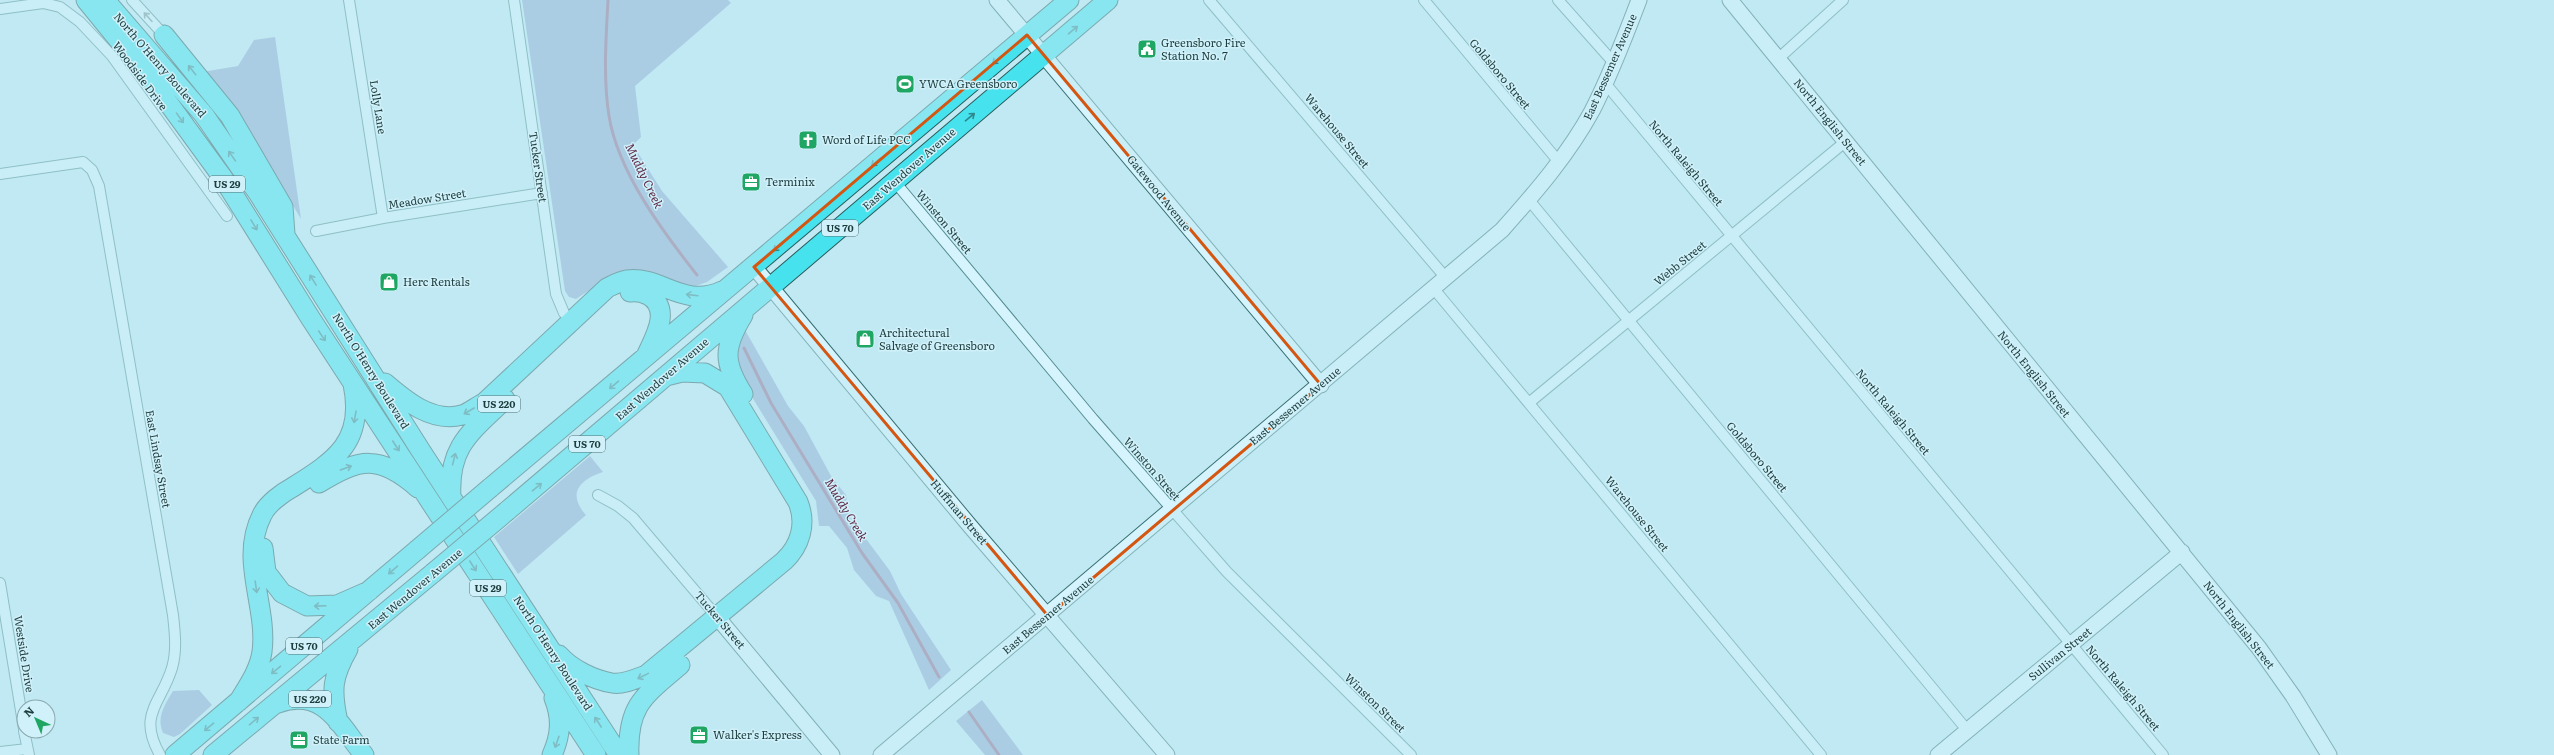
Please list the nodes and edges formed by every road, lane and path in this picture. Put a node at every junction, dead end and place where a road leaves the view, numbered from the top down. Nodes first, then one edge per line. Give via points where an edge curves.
1 (86, 0) edge
2 (105, 0) edge
3 (132, 0) edge
4 (349, 0) edge
5 (514, 0) edge
6 (997, 0) edge
7 (1069, 0) edge
8 (1108, 0) edge
9 (1209, 0) edge
10 (1424, 0) edge
11 (1558, 0) edge
12 (1639, 0) edge
13 (1730, 0) edge
14 (1842, 0) edge
15 (0, 9) edge
16 (164, 35) joint
17 (1027, 35) junction
18 (1043, 55) junction
19 (1779, 58) junction
20 (1614, 63) junction
21 (1605, 83) junction
22 (1845, 142) junction
23 (1559, 162) junction
24 (0, 174) edge
25 (895, 182) junction
26 (542, 193) junction
27 (1529, 200) junction
28 (228, 216) dead end
29 (383, 218) junction
30 (316, 231) dead end
31 (285, 235) junction
32 (1731, 236) junction
33 (754, 267) junction
34 (1446, 278) junction
35 (770, 286) junction
36 (729, 288) junction
37 (1434, 289) junction
38 (750, 303) junction
39 (1628, 321) junction
40 (574, 324) junction
41 (644, 360) junction
42 (371, 372) junction
43 (666, 376) junction
44 (352, 379) junction
45 (1321, 385) junction
46 (1530, 402) junction
47 (598, 495) dead end
48 (451, 497) junction
49 (429, 498) junction
50 (1171, 509) junction
51 (2182, 552) junction
52 (0, 583) edge
53 (370, 591) junction
54 (1048, 616) junction
55 (721, 622) junction
56 (4, 630) edge
57 (541, 635) junction
58 (352, 642) junction
59 (2071, 646) junction
60 (546, 678) junction
61 (18, 699) edge
62 (239, 702) junction
63 (273, 705) junction
64 (339, 723) junction
65 (1967, 730) junction
66 (26, 739) edge
67 (0, 752) edge
68 (28, 752) edge
69 (160, 755) edge
70 (175, 755) edge
71 (213, 755) edge
72 (364, 755) edge
73 (552, 755) edge
74 (596, 755) edge
75 (619, 755) edge
76 (629, 755) edge
77 (832, 755) edge
78 (881, 755) edge
79 (1167, 755) edge
80 (1411, 755) edge
81 (1821, 755) edge
82 (1938, 755) edge
83 (2163, 755) edge
84 (2329, 755) edge

1 -> 44 highway, North O'Henry Boulevard / US 29 via 153,82 223,178 311,319
31 -> 2 highway, North O'Henry Boulevard / US 29 via 204,115
16 -> 3 street
4 - 29 street, Lolly Lane
5 - 26 street, Tucker Street
6 - 17 street, Gatewood Avenue
7 - 17 highway, US 70
18 -> 8 highway, East Wendover Avenue / US 70
9 - 34 street, Warehouse Street
10 - 23 street, Goldsboro Street
11 - 20 street
12 - 20 street, East Bessemer Avenue
13 - 19 street, North English Street
14 - 19 street
15 - 28 street, Woodside Drive via 43,2 60,7 80,22 112,56
31 -> 16 highway via 283,207 230,116
17 - 18 street, Gatewood Avenue
17 -> 33 highway, US 70
25 -> 18 highway, East Wendover Avenue / US 70
18 - 45 street, Gatewood Avenue
19 - 22 street, North English Street
20 - 21 street, East Bessemer Avenue
21 - 23 street, East Bessemer Avenue via 1589,117
21 - 32 street, North Raleigh Street
22 - 32 street, Webb Street
22 - 51 street, North English Street
23 - 27 street, East Bessemer Avenue
24 - 69 street, East Lindsay Street via 76,162 88,165 99,186 173,615 175,646 172,667 151,716 152,737
25 - 35 highway, East Wendover Avenue / US 70
25 - 50 street, Winston Street
26 - 29 street, Meadow Street
26 - 40 street, Tucker Street via 556,294 559,304
27 - 34 street, East Bessemer Avenue via 1502,230
27 - 39 street, Goldsboro Street
29 - 30 street, Meadow Street
42 -> 31 highway, North O'Henry Boulevard / US 29
32 - 39 street, Webb Street
32 - 59 street, North Raleigh Street
33 - 35 street, Huffman Street
33 - 36 highway, US 70
34 - 37 street, East Bessemer Avenue
35 - 38 highway, East Wendover Avenue / US 70
35 - 54 street, Huffman Street
36 -> 40 highway via 713,295 697,296 675,293 642,280 625,280 606,288
36 - 41 highway, US 70
37 - 45 street, East Bessemer Avenue
37 - 46 street, Warehouse Street
38 - 43 highway, East Wendover Avenue / US 70
38 - 55 highway via 729,342 726,355 728,366 806,495 811,506 812,532 798,562
39 - 46 street, Webb Street
39 - 65 street, Goldsboro Street
40 - 41 highway, US 220 via 614,296 632,291 641,292 657,302 660,316 659,326
40 -> 42 highway via 484,403 463,415 441,416 423,411
48 -> 40 highway, US 220 via 450,477 456,452 468,434
41 -> 53 highway, US 70, bridge
42 - 48 highway, North O'Henry Boulevard / US 29
43 - 55 highway via 682,372 705,373 728,387 801,509 800,537 792,554
58 -> 43 highway, East Wendover Avenue / US 70, bridge
44 -> 49 highway, North O'Henry Boulevard / US 29
44 -> 62 highway via 357,406 353,430 341,450 325,466 282,494 262,513 253,536 251,557 263,635 262,654 256,674
45 - 50 street, East Bessemer Avenue
46 - 81 street, Warehouse Street
47 - 55 street, Tucker Street via 633,518
48 - 57 highway, North O'Henry Boulevard / US 29
53 -> 49 highway via 337,605 307,606 282,594 266,572 263,552 265,528 278,511 298,495 342,469 363,462 386,466 406,477
49 -> 60 highway, North O'Henry Boulevard / US 29
50 - 54 street, East Bessemer Avenue
50 - 80 street, Winston Street via 1252,599
51 - 59 street, Sullivan Street
51 - 84 street, North English Street via 2259,648 2293,696
52 - 56 street, Westside Drive
53 -> 62 highway, US 70
54 - 78 street, East Bessemer Avenue
54 - 79 street, Huffman Street
55 -> 57 highway via 646,675 630,682 613,683 586,674 563,660
55 - 76 highway via 649,691 633,712 628,731
55 - 77 street, Tucker Street
56 - 61 street, Westside Drive
75 -> 57 highway, North O'Henry Boulevard / US 29
58 - 63 highway, East Wendover Avenue / US 70
58 - 64 highway via 338,665 333,681 333,699
59 - 65 street, Sullivan Street
59 - 83 street, North Raleigh Street
60 -> 73 highway via 560,712 560,734
60 - 74 highway, North O'Henry Boulevard / US 29
62 -> 70 highway, US 70
63 - 64 highway, US 220 via 293,698 308,698 322,704
71 -> 63 highway, East Wendover Avenue / US 70
64 - 72 highway, US 220
65 - 82 street, Sullivan Street
66 - 68 street, Westside Drive
67 - 68 street

